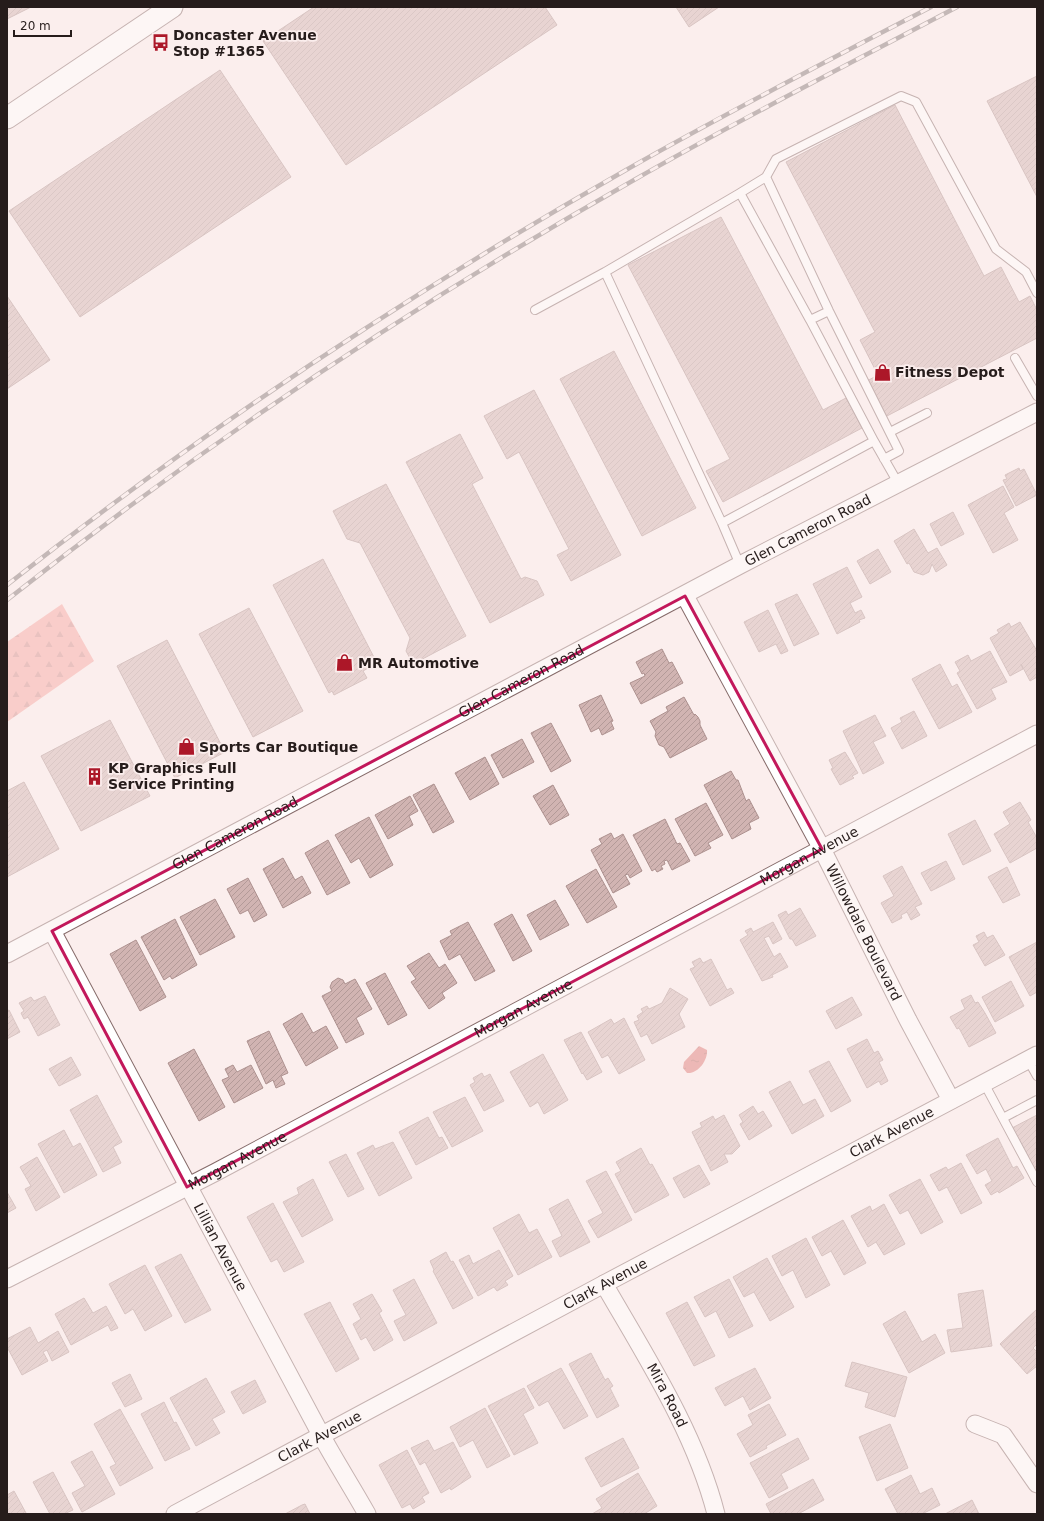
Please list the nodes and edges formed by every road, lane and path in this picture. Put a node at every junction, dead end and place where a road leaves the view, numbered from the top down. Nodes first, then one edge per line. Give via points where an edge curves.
1 (172, 7) edge
2 (7, 118) edge
3 (766, 177) junction
4 (740, 193) junction
5 (604, 272) junction
6 (1037, 293) edge
7 (535, 310) dead end
8 (829, 311) junction
9 (810, 320) junction
10 (1016, 358) dead end
11 (1037, 396) edge
12 (1037, 412) edge
13 (927, 413) dead end
14 (890, 432) junction
15 (874, 441) junction
16 (884, 459) junction
17 (898, 483) junction
18 (722, 523) junction
19 (740, 565) junction
20 (685, 596) junction
21 (1037, 734) edge
22 (822, 849) junction
23 (52, 931) junction
24 (7, 954) edge
25 (1032, 1057) edge
26 (1037, 1076) edge
27 (984, 1083) junction
28 (951, 1100) junction
29 (1037, 1100) edge
30 (1003, 1118) junction
31 (1037, 1182) edge
32 (187, 1187) junction
33 (7, 1279) edge
34 (604, 1284) junction
35 (974, 1424) dead end
36 (321, 1435) junction
37 (1037, 1484) edge
38 (174, 1514) edge
39 (367, 1514) edge
40 (716, 1514) edge

1 - 2 street
3 - 4 lane
3 - 6 lane via 776,159 901,96 916,102 996,249 1026,272
3 - 8 lane
4 - 5 lane
4 - 9 lane
5 - 7 lane
5 - 18 lane
8 - 9 lane
8 - 14 lane
9 - 15 lane
10 - 11 lane
12 - 17 street, Glen Cameron Road
13 - 14 lane
14 - 16 lane via 899,451
15 - 16 lane
15 - 18 lane
16 - 17 lane
17 - 19 street, Glen Cameron Road
18 - 19 lane
19 - 20 street, Glen Cameron Road
20 - 22 street, Willowdale Boulevard
20 - 23 street, Glen Cameron Road
21 - 22 street, Morgan Avenue
22 - 28 street, Willowdale Boulevard
22 - 32 street, Morgan Avenue
23 - 24 street, Glen Cameron Road
23 - 32 street, Lillian Avenue
25 - 26 lane
25 - 27 street, Clark Avenue
27 - 28 street, Clark Avenue
27 - 30 lane
28 - 34 street, Clark Avenue
29 - 30 lane
30 - 31 lane
32 - 33 street, Morgan Avenue
32 - 36 street, Lillian Avenue
34 - 36 street, Clark Avenue
34 - 40 street, Mira Road via 689,1438 709,1487
35 - 37 street via 1003,1435
36 - 38 street, Clark Avenue
36 - 39 street, Lillian Avenue

